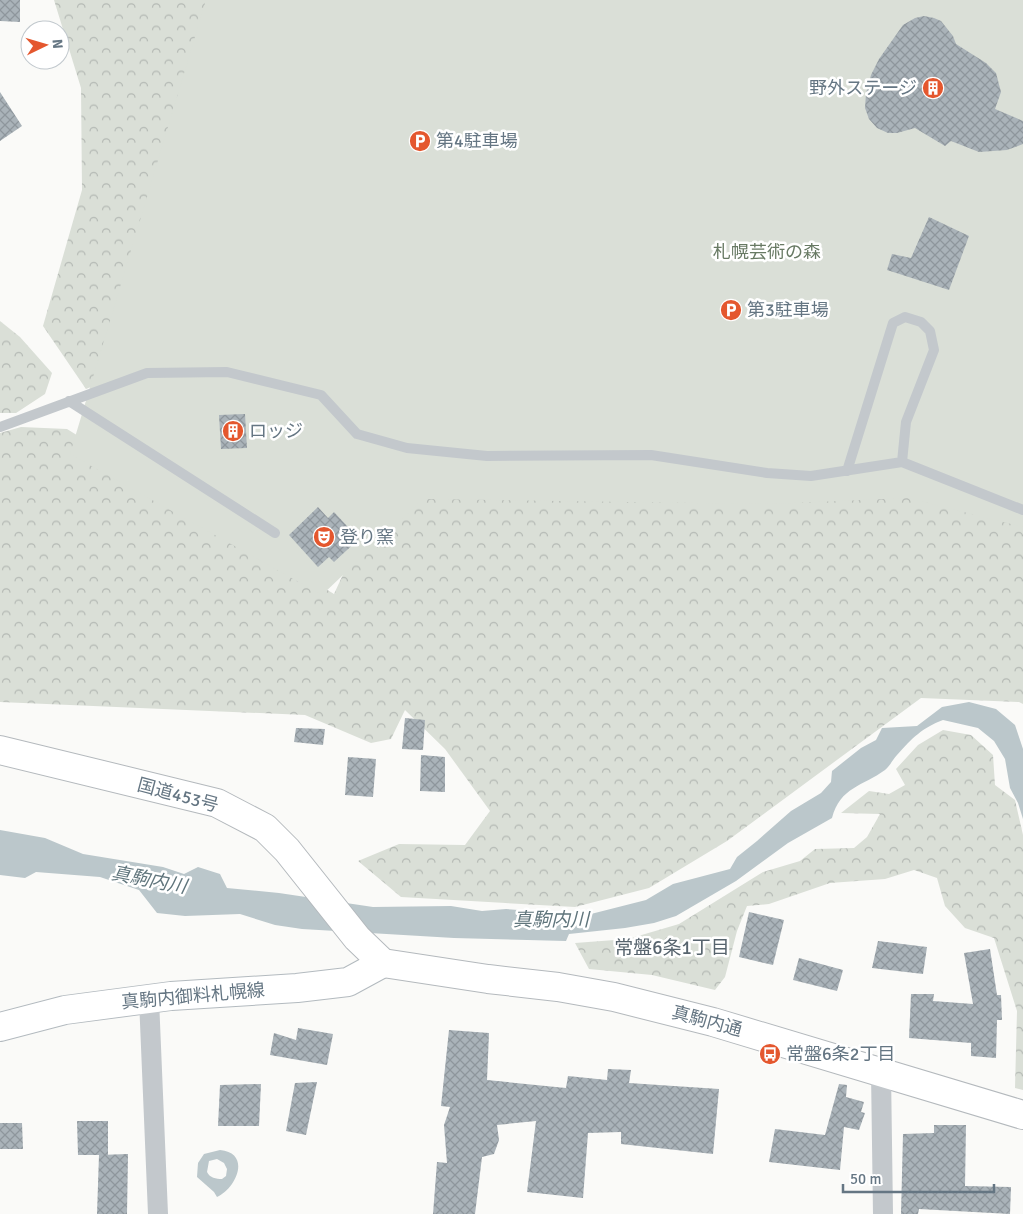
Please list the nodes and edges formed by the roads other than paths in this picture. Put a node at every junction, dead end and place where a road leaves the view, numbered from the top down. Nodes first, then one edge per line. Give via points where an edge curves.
1 (70, 401) junction
2 (0, 427) edge
3 (902, 462) junction
4 (847, 471) junction
5 (1023, 510) edge
6 (275, 533) dead end
7 (0, 750) edge
8 (383, 963) junction
9 (149, 999) junction
10 (0, 1027) edge
11 (882, 1072) junction
12 (1023, 1115) edge
13 (158, 1214) edge
14 (883, 1214) edge

1 - 2 lane
1 - 4 lane via 147,373 227,372 321,395 357,434 407,448 487,456 651,454 767,473 811,476
1 - 6 lane
3 - 4 lane
3 - 4 lane via 906,422 934,350 930,331 921,322 905,317 893,323
3 - 5 lane
7 - 8 main road, 国道453号 via 216,804 265,828 287,850 357,938
8 - 9 main road, 真駒内御料札幌線 via 348,982
8 - 11 main road, 真駒内通 via 614,997 713,1022
9 - 10 main road, 真駒内御料札幌線 via 65,1010
9 - 13 street
11 - 12 main road, 真駒内通
11 - 14 street

